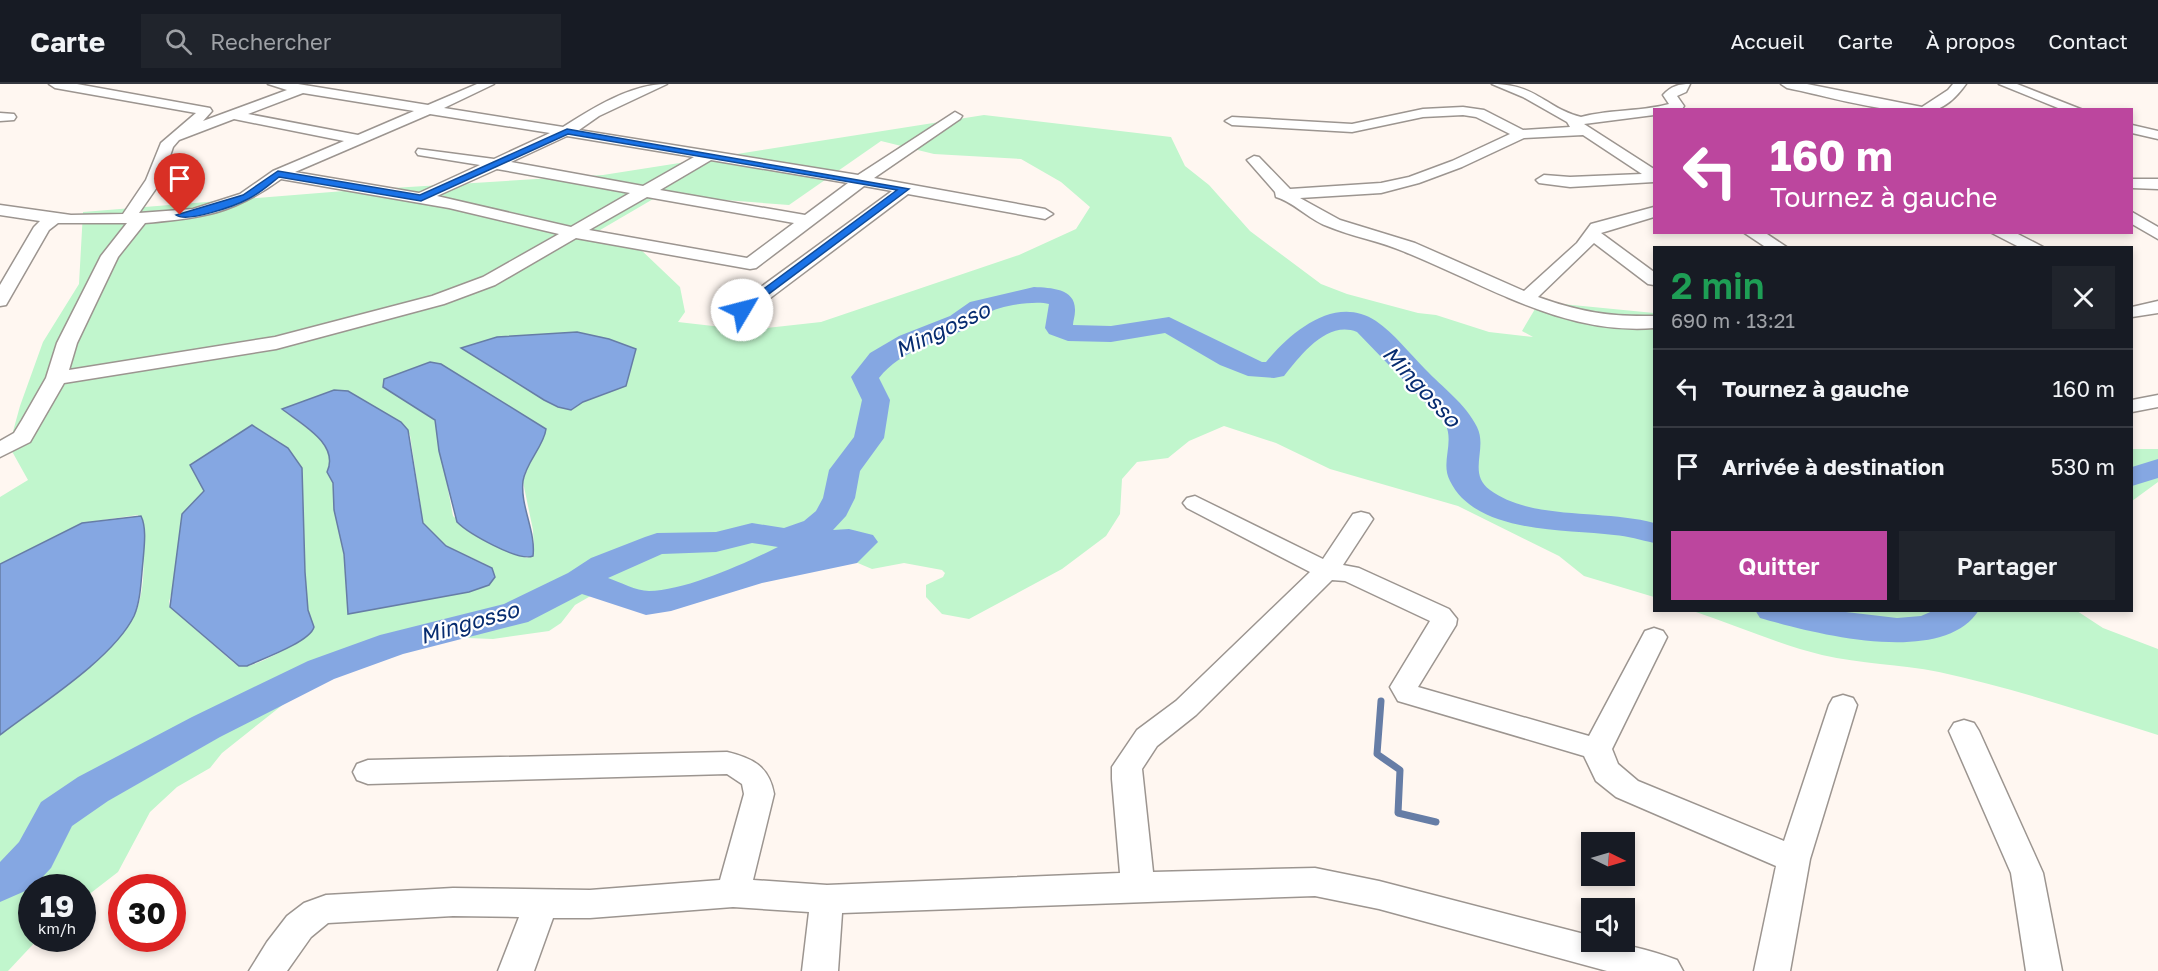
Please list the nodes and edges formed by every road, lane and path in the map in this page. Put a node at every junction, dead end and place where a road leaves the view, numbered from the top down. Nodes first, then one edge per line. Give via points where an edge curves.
1 (55, 84) edge
2 (274, 84) edge
3 (488, 84) edge
4 (661, 84) edge
5 (1498, 84) edge
6 (1684, 84) edge
7 (1787, 84) edge
8 (1960, 84) edge
9 (2005, 84) edge
10 (140, 87) dead end
11 (304, 88) junction
12 (112, 94) junction
13 (1670, 108) edge
14 (1909, 108) edge
15 (1929, 108) edge
16 (2071, 108) edge
17 (429, 111) junction
18 (1653, 111) edge
19 (233, 115) junction
20 (955, 116) dead end
21 (1232, 122) dead end
22 (1582, 125) junction
23 (2133, 129) edge
24 (567, 131) junction
25 (1521, 134) junction
26 (2158, 135) edge
27 (174, 137) junction
28 (358, 139) junction
29 (423, 152) dead end
30 (707, 156) junction
31 (1254, 160) dead end
32 (495, 163) junction
33 (1652, 172) edge
34 (278, 174) junction
35 (1544, 180) dead end
36 (860, 181) junction
37 (2133, 184) edge
38 (2158, 184) edge
39 (904, 189) junction
40 (644, 193) junction
41 (1282, 194) junction
42 (421, 198) junction
43 (0, 210) edge
44 (1653, 212) edge
45 (1045, 214) dead end
46 (55, 218) junction
47 (140, 218) junction
48 (2133, 218) edge
49 (809, 220) junction
50 (2157, 232) edge
51 (575, 233) junction
52 (1592, 234) junction
53 (1755, 234) edge
54 (2003, 234) edge
55 (1776, 246) edge
56 (2032, 246) edge
57 (0, 261) edge
58 (22, 261) junction
59 (1653, 279) edge
60 (1526, 298) junction
61 (0, 301) edge
62 (2158, 307) edge
63 (742, 310) dead end
64 (2133, 312) edge
65 (1653, 322) edge
66 (56, 378) junction
67 (2158, 401) edge
68 (2133, 406) edge
69 (0, 450) edge
70 (1195, 503) dead end
71 (1361, 519) dead end
72 (1327, 571) junction
73 (1654, 637) dead end
74 (1843, 705) dead end
75 (1964, 731) dead end
76 (1597, 749) junction
77 (368, 772) dead end
78 (1794, 859) junction
79 (1138, 886) junction
80 (733, 893) junction
81 (827, 899) junction
82 (541, 905) junction
83 (267, 971) edge
84 (516, 971) edge
85 (820, 971) edge
86 (1665, 971) edge
87 (1772, 971) edge
88 (2044, 971) edge

1 - 12 street
2 - 11 street
3 - 17 street
4 - 24 street via 594,113
5 - 22 street via 1528,94
6 - 13 street via 1670,94 1677,106
7 - 14 street
8 - 15 street
9 - 16 street
10 - 12 street
11 - 17 street
11 - 19 street
12 - 27 street via 205,111 190,128
17 - 24 street
17 - 28 street
18 - 22 street via 1633,111
19 - 27 street
19 - 28 street
20 - 36 street
21 - 25 street via 1352,128 1423,113 1463,111 1479,113
22 - 25 street
22 - 33 street via 1600,143
23 - 26 street
24 - 30 street
24 - 32 street
25 - 41 street via 1414,180 1364,190
27 - 47 street via 131,213 131,218
28 - 34 street
29 - 32 street
30 - 36 street
30 - 40 street
31 - 41 street
32 - 40 street
32 - 42 street
33 - 35 street via 1570,182
34 - 42 street
34 - 47 street via 246,197 222,206 195,214
36 - 39 street
36 - 49 street
37 - 38 street
39 - 45 street
39 - 63 street
40 - 49 street
40 - 51 street
41 - 60 street via 1328,221 1412,248
42 - 51 street
43 - 46 street
44 - 52 street via 1597,227
46 - 47 street
46 - 58 street via 42,227
47 - 66 street via 110,256 67,343
48 - 50 street
49 - 51 street via 750,264
51 - 66 street via 489,282 438,300 276,343
52 - 59 street
52 - 60 street
53 - 55 street
54 - 56 street
57 - 58 street
58 - 61 street
60 - 65 street via 1606,324
62 - 64 street
66 - 69 street via 22,437
67 - 68 street
70 - 72 street
71 - 72 street
72 - 76 street via 1350,574 1444,619 1404,687 1408,694
72 - 79 street via 1208,688 1147,738 1134,754 1127,767 1127,779
73 - 76 street
74 - 78 street
75 - 88 street via 2027,873
76 - 78 street via 1600,763 1610,777 1627,789
77 - 80 street via 727,763 745,768 758,780 759,794
78 - 87 street
79 - 81 street
79 - 86 street via 1315,882 1379,895
80 - 81 street
80 - 82 street
81 - 85 street
82 - 83 street via 453,902 326,909 313,913 299,925
82 - 84 street

